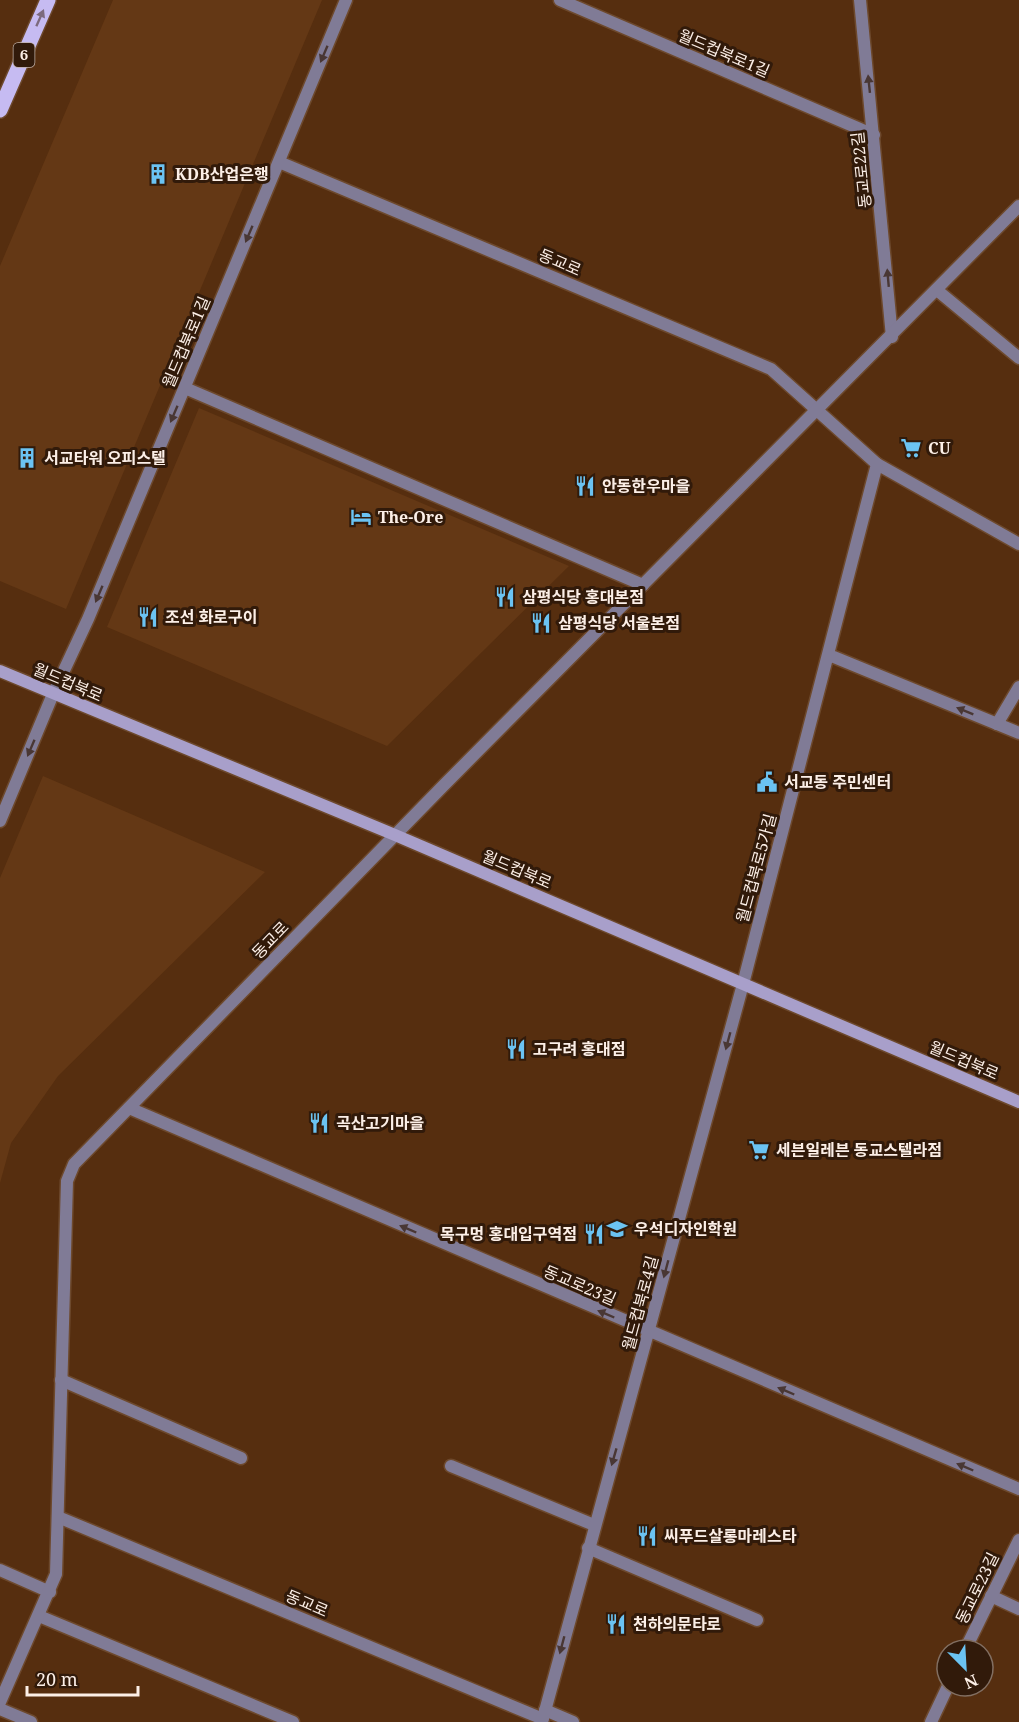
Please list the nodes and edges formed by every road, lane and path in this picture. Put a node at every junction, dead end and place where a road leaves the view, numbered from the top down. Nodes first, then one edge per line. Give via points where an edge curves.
1 (48, 0) edge
2 (346, 0) edge
3 (560, 0) edge
4 (860, 0) edge
5 (0, 110) edge
6 (874, 135) junction
7 (279, 162) junction
8 (1019, 206) edge
9 (938, 291) junction
10 (892, 337) junction
11 (1019, 358) edge
12 (185, 388) junction
13 (818, 411) junction
14 (877, 464) junction
15 (1019, 544) edge
16 (643, 585) junction
17 (829, 655) junction
18 (0, 671) edge
19 (1019, 687) edge
20 (53, 694) junction
21 (997, 724) junction
22 (1019, 733) edge
23 (0, 821) edge
24 (395, 835) junction
25 (743, 984) junction
26 (1019, 1102) edge
27 (129, 1108) junction
28 (649, 1333) junction
29 (61, 1380) junction
30 (241, 1458) dead end
31 (451, 1466) dead end
32 (1019, 1490) edge
33 (58, 1517) junction
34 (594, 1525) junction
35 (1019, 1540) edge
36 (588, 1548) junction
37 (0, 1570) edge
38 (50, 1592) junction
39 (991, 1596) junction
40 (1019, 1609) edge
41 (39, 1616) junction
42 (758, 1620) dead end
43 (971, 1638) edge
44 (942, 1698) edge
45 (0, 1702) edge
46 (0, 1709) edge
47 (544, 1717) edge
48 (31, 1722) edge
49 (293, 1722) edge
50 (573, 1722) edge
51 (930, 1722) edge

5 -> 1 main road, 6
2 -> 7 street, 월드컵북로1길
3 - 6 street, 월드컵북로1길
6 -> 4 street, 동교로22길
10 -> 6 street, 동교로22길
7 -> 12 street, 월드컵북로1길
7 - 13 street, 동교로 via 771,369
8 - 9 street, 동교로
9 - 10 street, 동교로
9 - 11 street
10 - 13 street, 동교로
12 - 16 street
12 -> 20 street, 월드컵북로1길
13 - 14 street
13 - 16 street, 동교로
14 - 15 street
14 - 17 street, 월드컵북로5가길
16 - 24 street, 동교로
21 -> 17 street
17 - 25 street, 월드컵북로5가길
18 - 20 main road, 월드컵북로
19 - 21 street
20 -> 23 street, 월드컵북로1길
20 - 24 main road, 월드컵북로
21 - 22 street
24 - 25 main road, 월드컵북로
24 - 27 street, 동교로
25 - 26 main road, 월드컵북로
25 -> 28 street, 월드컵북로4길
28 -> 27 street, 동교로23길
27 - 29 street, 동교로 via 74,1164 67,1182
32 -> 28 street, 동교로23길
28 -> 34 street, 월드컵북로4길
29 - 30 street
29 - 33 street, 동교로
31 - 34 street
33 - 38 street, 동교로 via 56,1574
33 - 47 street, 동교로
34 - 36 street, 월드컵북로4길
35 - 39 street, 동교로23길
36 - 42 street
36 -> 47 street, 월드컵북로4길
37 - 38 street
38 - 41 street, 동교로
39 - 40 street
39 - 43 street, 동교로23길
41 - 45 street, 동교로
41 - 49 street
44 - 51 street
46 - 48 street
47 - 50 street

